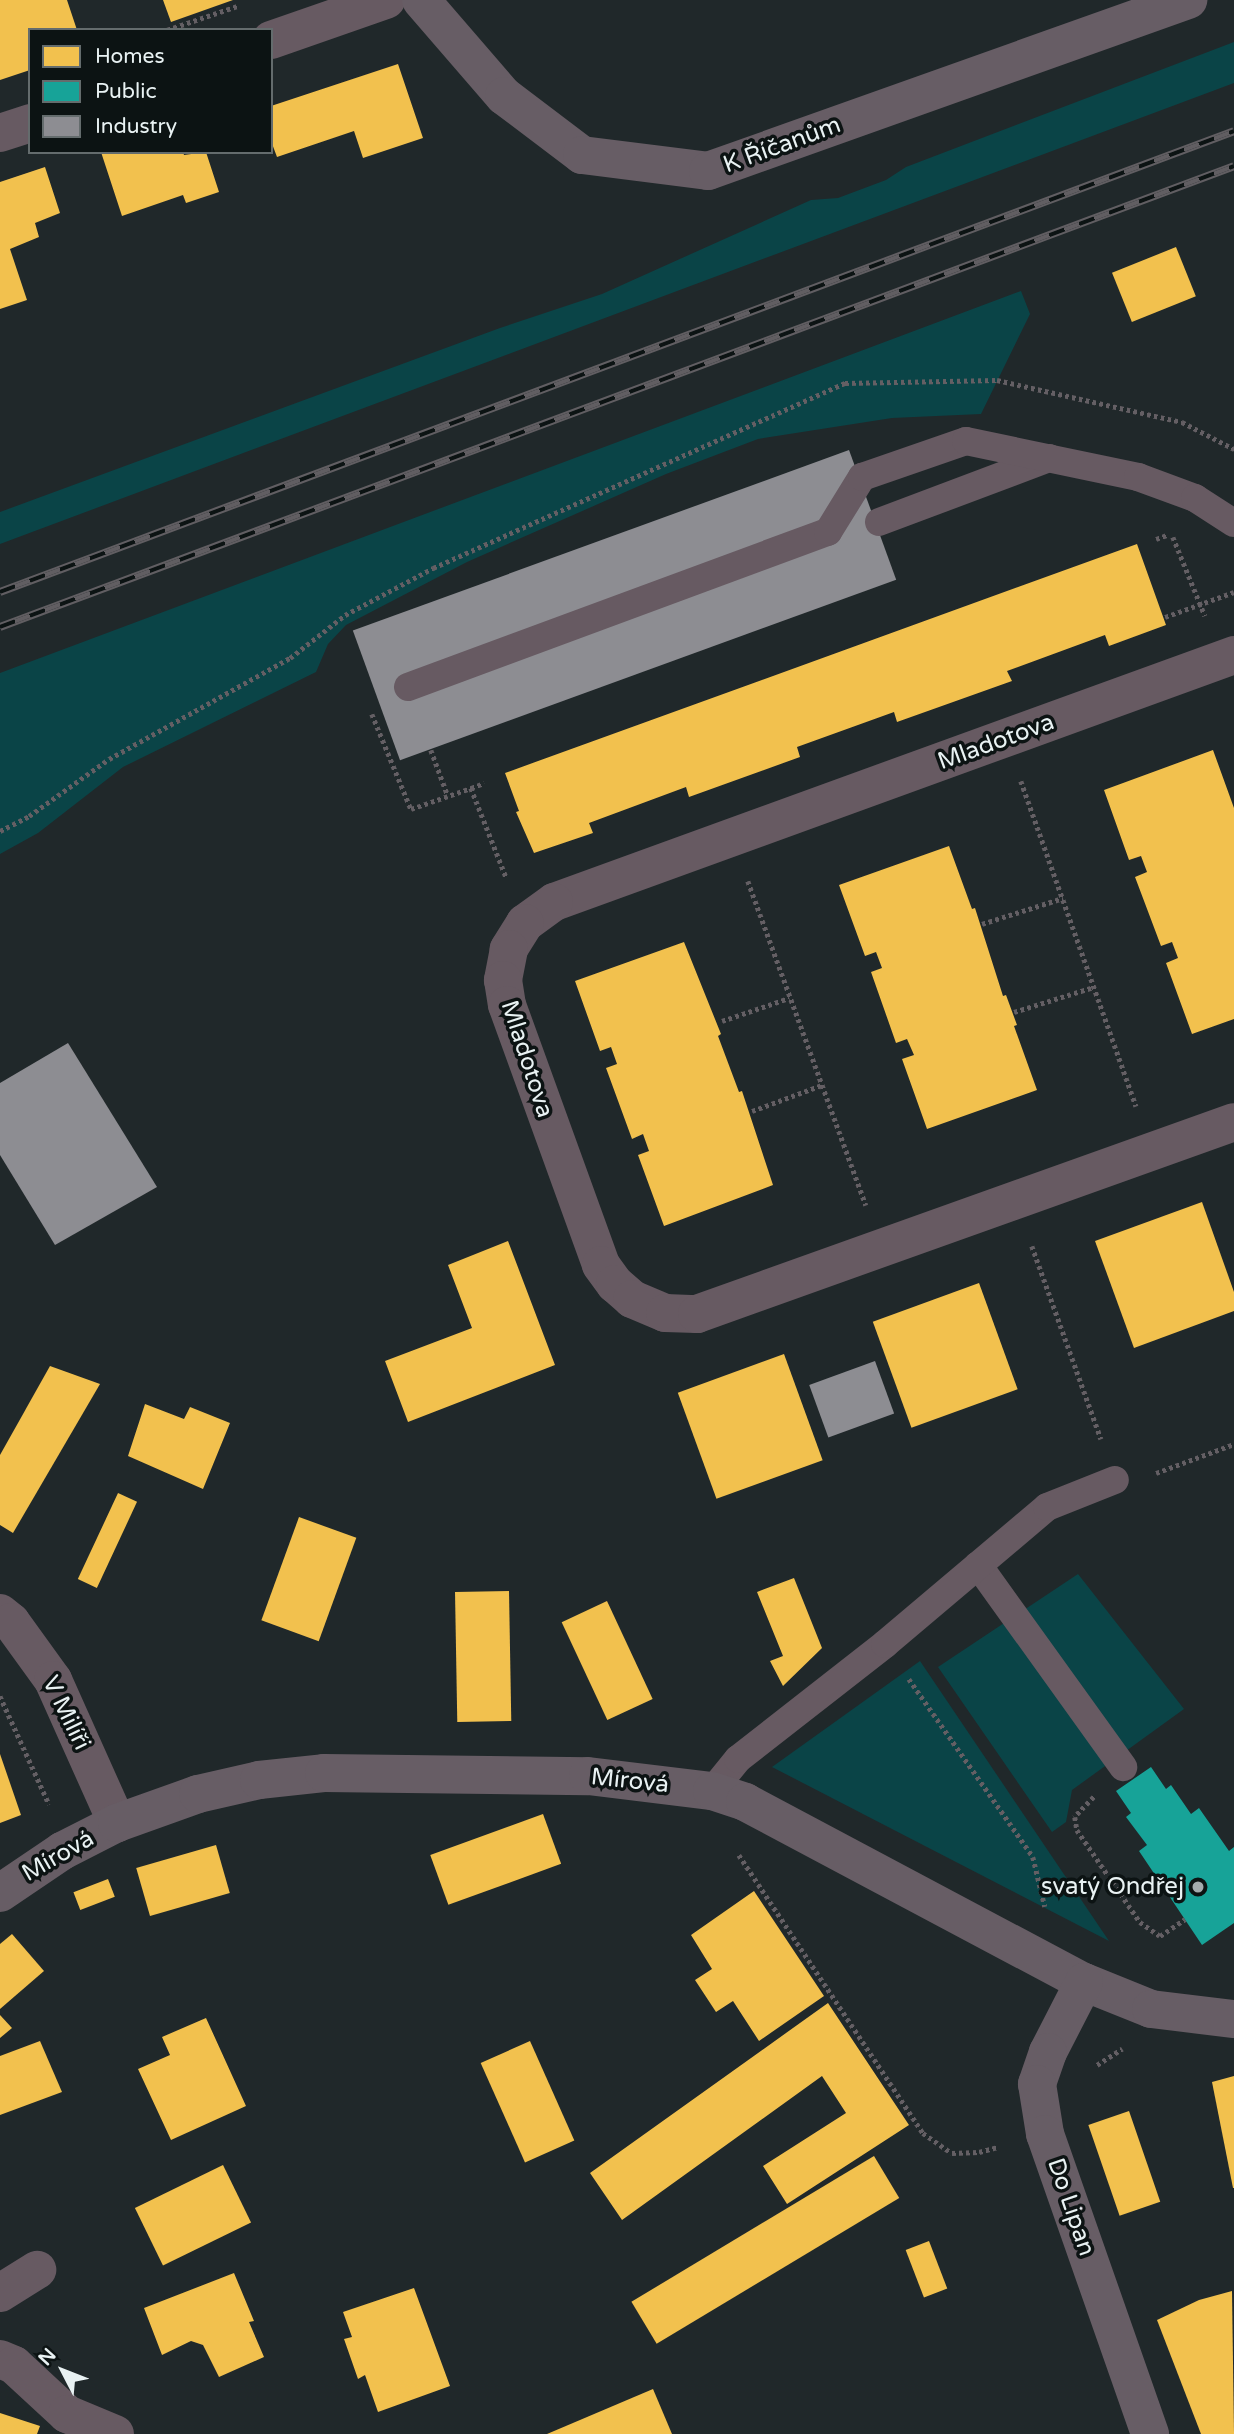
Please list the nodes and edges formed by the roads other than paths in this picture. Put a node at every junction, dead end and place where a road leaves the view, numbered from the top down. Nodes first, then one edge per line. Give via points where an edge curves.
1 (386, 0) edge
2 (421, 0) edge
3 (1188, 0) edge
4 (273, 39) edge
5 (28, 124) edge
6 (0, 133) edge
7 (1049, 458) junction
8 (879, 522) dead end
9 (1234, 523) edge
10 (1228, 657) edge
11 (408, 687) dead end
12 (1234, 1122) edge
13 (1115, 1480) road end
14 (978, 1565) junction
15 (0, 1613) edge
16 (1123, 1767) road end
17 (712, 1790) junction
18 (117, 1823) junction
19 (0, 1893) edge
20 (1084, 1982) junction
21 (1234, 2019) edge
22 (37, 2270) dead end
23 (0, 2293) edge
24 (0, 2360) edge
25 (115, 2434) edge
26 (1150, 2434) edge

1 - 4 street
2 - 3 street, K Říčanům via 504,96 582,155 708,171
5 - 6 street
7 - 8 lane
7 - 9 lane via 1138,477 1195,498
7 - 11 lane via 967,441 862,477 828,532
10 - 12 street, Mladotova via 554,902 525,923 509,949 503,980 507,1005 601,1265 632,1300 665,1313 696,1314
13 - 14 lane via 1047,1507
14 - 16 lane
14 - 17 lane via 738,1759
15 - 18 street, V Milíři via 54,1680
17 - 18 street, Mírová via 588,1776 324,1773 259,1780 198,1794
17 - 20 street, Mírová via 795,1826
18 - 19 street, Mírová via 62,1851
20 - 21 street, Mírová via 1151,2009
20 - 26 street, Do Lipan via 1037,2084 1045,2134
22 - 23 street
24 - 25 street via 14,2365 67,2414

